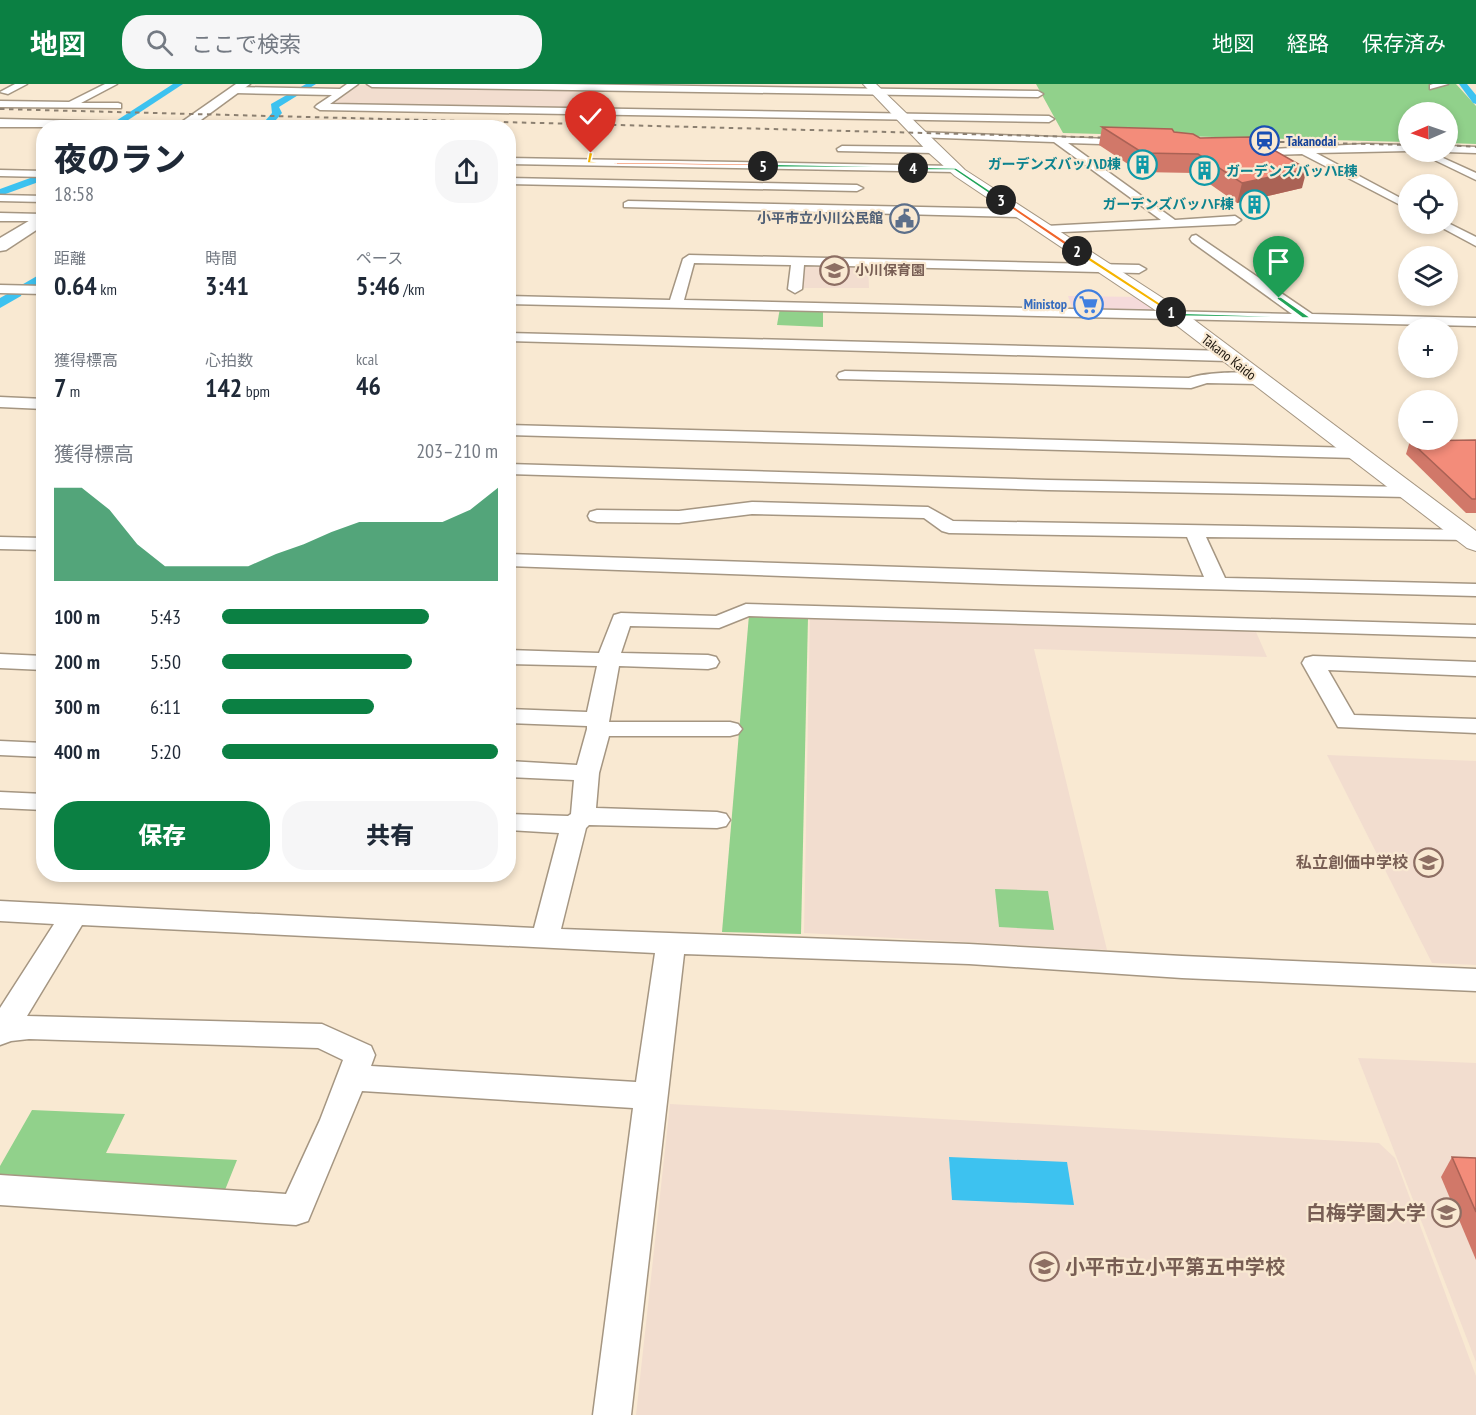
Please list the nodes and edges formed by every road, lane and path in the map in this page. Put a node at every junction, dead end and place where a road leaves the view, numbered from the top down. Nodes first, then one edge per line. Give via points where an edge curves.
1 (112, 84) edge
2 (353, 84) edge
3 (372, 84) edge
4 (930, 84) edge
5 (1443, 84) edge
6 (240, 87) edge
7 (1433, 87) dead end
8 (1035, 88) edge
9 (75, 91) dead end
10 (96, 92) junction
11 (342, 92) junction
12 (783, 103) dead end
13 (0, 104) edge
14 (118, 106) dead end
15 (65, 107) junction
16 (894, 109) edge
17 (191, 120) edge
18 (0, 123) edge
19 (36, 124) edge
20 (1057, 140) junction
21 (1140, 142) edge
22 (1237, 148) edge
23 (1398, 148) edge
24 (842, 149) dead end
25 (1458, 149) edge
26 (934, 150) junction
27 (1476, 150) edge
28 (1305, 151) junction
29 (590, 158) junction
30 (516, 161) edge
31 (1444, 162) edge
32 (955, 169) junction
33 (0, 173) edge
34 (36, 174) edge
35 (1476, 177) edge
36 (516, 181) edge
37 (582, 182) junction
38 (806, 187) junction
39 (857, 188) dead end
40 (0, 198) edge
41 (36, 199) edge
42 (1398, 201) edge
43 (628, 205) dead end
44 (1021, 213) junction
45 (804, 214) junction
46 (0, 217) edge
47 (36, 217) edge
48 (1234, 220) dead end
49 (36, 221) edge
50 (1171, 222) junction
51 (1046, 230) junction
52 (1458, 233) edge
53 (1196, 239) dead end
54 (5, 240) edge
55 (1476, 242) edge
56 (798, 261) junction
57 (1102, 267) junction
58 (1139, 269) dead end
59 (0, 289) edge
60 (795, 289) dead end
61 (36, 290) edge
62 (1017, 294) dead end
63 (516, 300) edge
64 (676, 304) junction
65 (1025, 311) junction
66 (1174, 314) junction
67 (1308, 318) junction
68 (1476, 322) edge
69 (516, 337) edge
70 (1228, 356) junction
71 (845, 376) dead end
72 (1258, 379) junction
73 (0, 402) edge
74 (36, 404) edge
75 (516, 430) edge
76 (1355, 453) junction
77 (516, 469) edge
78 (1407, 492) junction
79 (597, 516) dead end
80 (1194, 532) junction
81 (1473, 533) edge
82 (0, 543) edge
83 (36, 544) edge
84 (516, 560) edge
85 (1217, 583) junction
86 (1476, 590) edge
87 (1476, 631) edge
88 (516, 657) edge
89 (607, 660) junction
90 (0, 661) edge
91 (708, 662) dead end
92 (36, 663) edge
93 (1476, 669) edge
94 (516, 717) edge
95 (598, 724) junction
96 (1476, 726) edge
97 (730, 729) dead end
98 (0, 748) edge
99 (36, 750) edge
100 (516, 769) edge
101 (587, 773) junction
102 (0, 800) edge
103 (36, 802) edge
104 (717, 820) dead end
105 (578, 821) junction
106 (516, 822) edge
107 (0, 911) edge
108 (75, 914) junction
109 (545, 939) junction
110 (671, 943) junction
111 (1476, 980) edge
112 (1, 1031) edge
113 (354, 1078) junction
114 (650, 1096) junction
115 (0, 1190) edge
116 (612, 1415) edge

1 - 10 street
2 - 11 street
3 - 16 street
4 - 8 street
5 - 7 street
6 - 11 street
6 - 17 main road
8 - 16 street via 1043,102
9 - 10 street
10 - 15 street
11 - 16 street via 320,107 402,108 393,117 644,123 648,116
12 - 16 street
13 - 15 street
14 - 15 street
16 - 16 street via 1054,128 1045,110
16 - 20 street
16 - 26 street, Takano Kaido
18 - 19 main road
20 - 21 street
20 - 50 street
22 - 28 street
23 - 28 street
24 - 26 street
25 - 27 street
26 - 32 street, Takano Kaido
28 - 42 street
29 - 30 street
29 - 32 street
29 - 37 street
31 - 35 street
32 - 44 street, Takano Kaido
33 - 34 street
36 - 37 street
37 - 38 street
38 - 39 street
38 - 45 street
40 - 41 street
43 - 45 street
44 - 45 street
44 - 51 street, Takano Kaido
46 - 47 street
48 - 50 street
49 - 54 main road
50 - 51 street
51 - 57 street, Takano Kaido
52 - 55 street
53 - 67 street
56 - 57 street
56 - 60 street
56 - 64 street via 688,259
57 - 58 street
57 - 66 street, Takano Kaido
59 - 61 street
62 - 65 street
63 - 64 street
64 - 65 street
65 - 66 street
66 - 67 street
66 - 70 street, Takano Kaido
67 - 68 street
69 - 70 street
70 - 72 street, Takano Kaido
71 - 72 street via 1191,383 1206,378
72 - 76 street, Takano Kaido
73 - 74 street
75 - 76 street
76 - 78 street, Takano Kaido
77 - 78 street
78 - 81 street, Takano Kaido via 1445,520
79 - 80 street via 679,518 775,508 928,513 949,527
80 - 81 street
80 - 85 street
82 - 83 street
84 - 85 street
85 - 86 street
87 - 89 street via 746,610 719,622 621,619
88 - 89 street
89 - 91 street
89 - 95 street
90 - 92 street
93 - 96 street via 1313,663 1346,722
94 - 95 street
95 - 97 street
95 - 101 street
98 - 99 street
100 - 101 street
101 - 105 street
102 - 103 street
104 - 105 street
105 - 106 street
105 - 109 street
107 - 108 street
108 - 109 street
108 - 112 street
109 - 110 street
110 - 111 street
110 - 114 street
112 - 113 street via 29,1027 322,1036 360,1055
113 - 114 street
113 - 115 street via 296,1210
114 - 116 street

